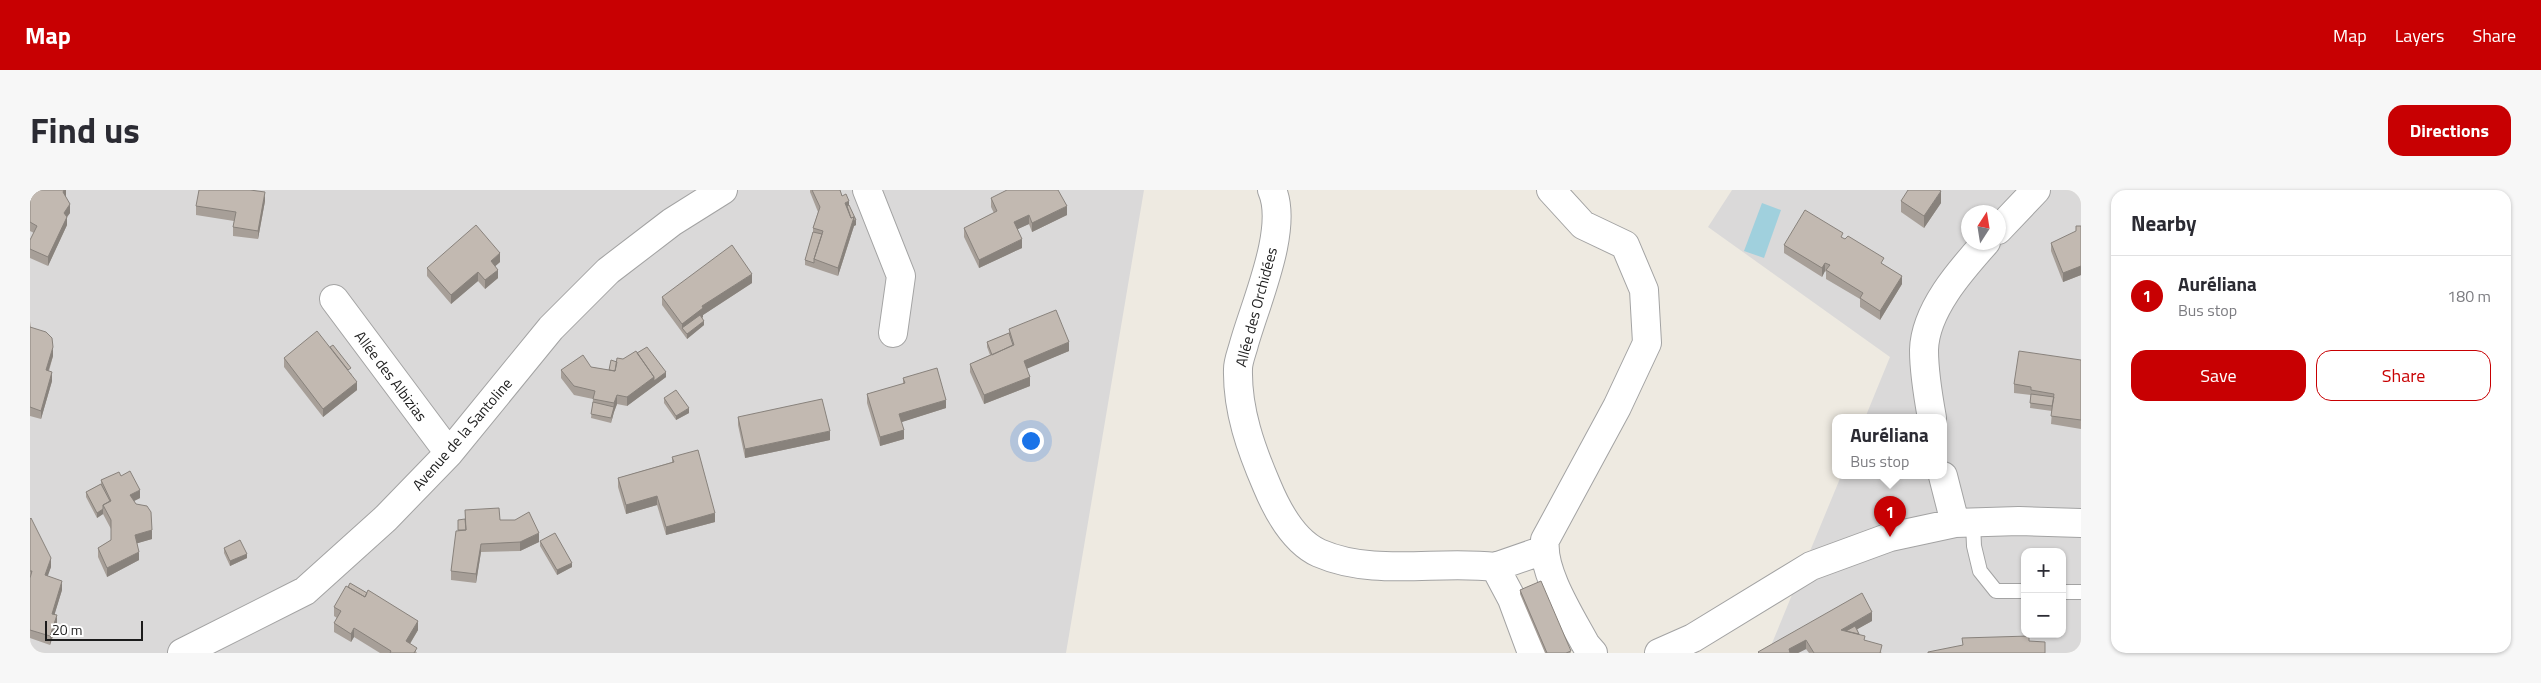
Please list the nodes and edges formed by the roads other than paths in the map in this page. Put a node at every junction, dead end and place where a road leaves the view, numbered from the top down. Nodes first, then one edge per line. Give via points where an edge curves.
1 (723, 190) edge
2 (866, 190) edge
3 (1272, 190) edge
4 (1550, 190) edge
5 (2036, 190) edge
6 (2006, 222) edge
7 (1979, 250) edge
8 (334, 298) dead end
9 (893, 334) dead end
10 (1931, 414) edge
11 (449, 453) junction
12 (1944, 479) edge
13 (1964, 523) junction
14 (2081, 523) edge
15 (1544, 550) junction
16 (1495, 567) junction
17 (2021, 591) edge
18 (2066, 592) edge
19 (2081, 592) edge
20 (182, 653) edge
21 (1532, 653) edge
22 (1593, 653) edge
23 (1659, 653) edge

1 - 11 street, Avenue de la Santoline via 672,222 608,271 551,328
2 - 9 street via 901,276
3 - 16 street, Allée des Orchidées via 1276,199 1276,225 1269,266 1238,368 1243,417 1272,500 1294,534 1318,553 1387,566
4 - 15 street via 1583,225 1625,245 1644,290 1646,343 1617,407 1545,540
5 - 6 street
7 - 10 street via 1960,271 1934,311 1924,348
8 - 11 street, Allée des Albizias
11 - 20 street, Avenue de la Santoline via 386,518 305,591
12 - 13 street
13 - 14 street
13 - 17 lane via 1980,571 1996,591
13 - 23 street via 1890,537 1811,566 1693,638
15 - 16 street, Allée des Orchidées
15 - 22 street via 1554,583
16 - 21 street via 1512,599
18 - 19 lane

